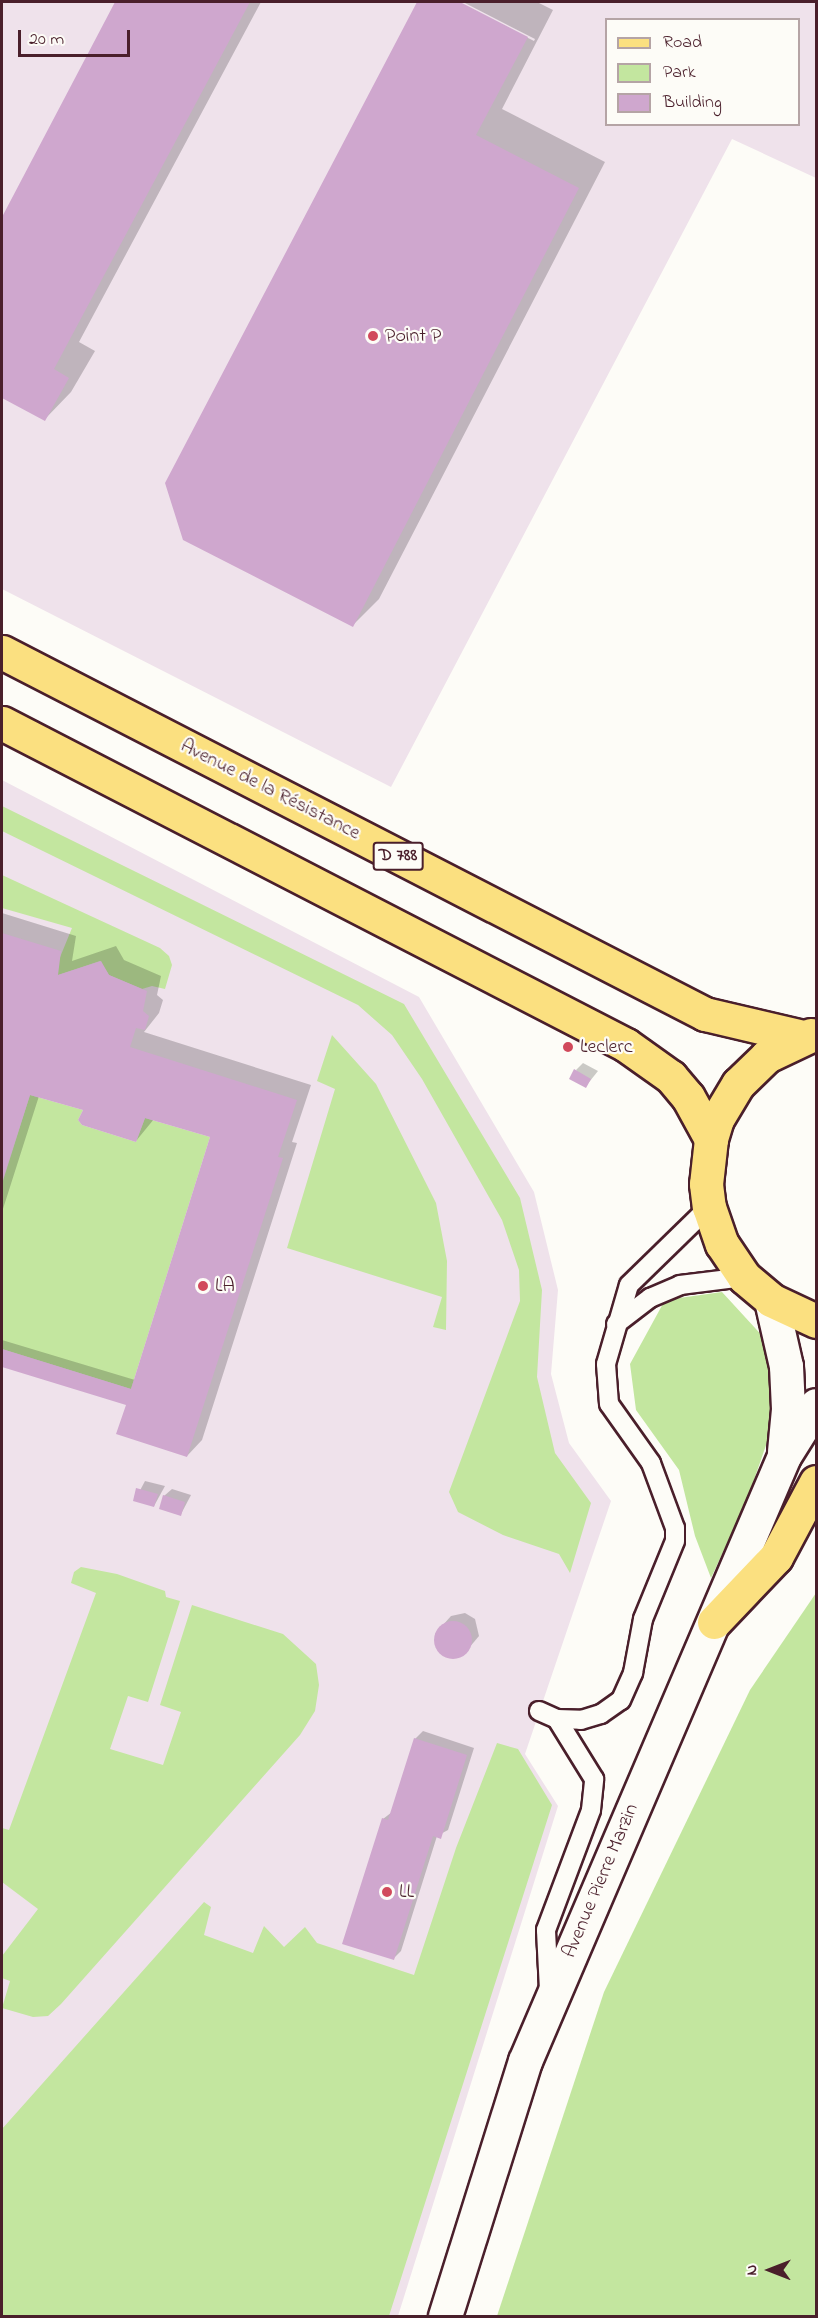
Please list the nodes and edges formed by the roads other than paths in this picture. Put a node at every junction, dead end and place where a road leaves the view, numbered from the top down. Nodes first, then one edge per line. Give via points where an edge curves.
1 (2, 652) edge
2 (2, 723) edge
3 (810, 1035) edge
4 (711, 1139) junction
5 (708, 1207) junction
6 (744, 1277) junction
7 (771, 1300) junction
8 (816, 1321) edge
9 (616, 1324) junction
10 (816, 1405) edge
11 (784, 1456) junction
12 (816, 1482) edge
13 (714, 1622) junction
14 (539, 1711) dead end
15 (557, 1719) junction
16 (550, 2001) junction
17 (445, 2316) edge

1 - 3 main road, Avenue de la Résistance / D 788 via 705,1014
2 - 4 main road via 626,1045 671,1077 688,1097
3 - 4 main road via 767,1056 738,1084
4 - 5 main road via 707,1161
5 - 6 main road via 722,1245
5 - 9 lane via 629,1285
6 - 7 main road
6 - 9 lane via 680,1285 650,1298
7 - 8 main road
7 - 11 main road, Avenue Pierre Marzin via 786,1366
9 - 15 lane via 606,1364 609,1404 651,1463 675,1528 675,1541 643,1619 633,1673 621,1700 601,1714 580,1720
10 - 11 main road, Avenue Pierre Marzin
11 - 13 main road, Avenue Pierre Marzin
12 - 13 main road via 776,1557
13 - 16 main road, Avenue Pierre Marzin
14 - 15 lane
15 - 16 lane via 594,1779 591,1810 546,1930
16 - 17 main road, Avenue Pierre Marzin via 503,2122

